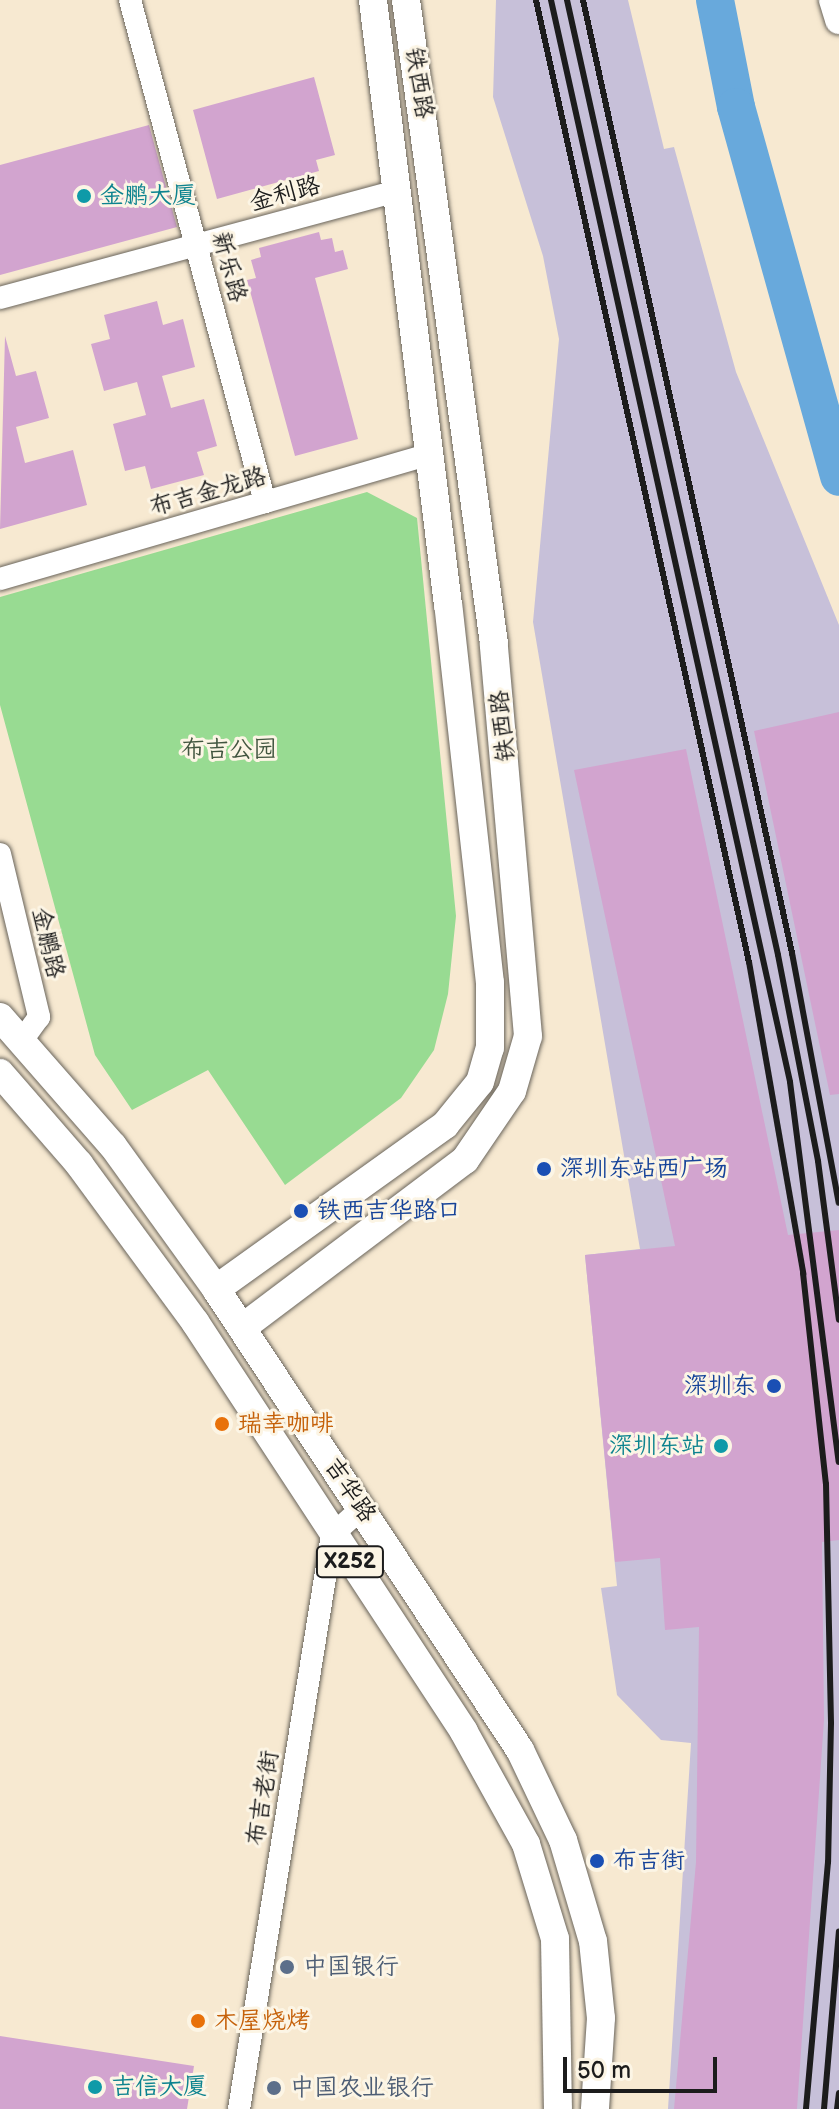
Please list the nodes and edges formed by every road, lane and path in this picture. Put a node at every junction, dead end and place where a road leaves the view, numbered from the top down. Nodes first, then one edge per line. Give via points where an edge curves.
1 (130, 0) edge
2 (373, 0) edge
3 (406, 0) edge
4 (833, 0) edge
5 (839, 20) edge
6 (399, 190) junction
7 (442, 234) junction
8 (406, 239) junction
9 (196, 245) junction
10 (0, 298) edge
11 (430, 454) junction
12 (265, 502) junction
13 (0, 579) edge
14 (0, 854) edge
15 (0, 1017) edge
16 (23, 1039) junction
17 (0, 1073) edge
18 (216, 1289) junction
19 (242, 1328) junction
20 (362, 1508) junction
21 (332, 1535) junction
22 (239, 2109) edge
23 (558, 2109) edge
24 (595, 2109) edge

1 - 9 street, 新乐路
2 - 6 main road, 铁西路
3 - 7 main road, 铁西路
4 - 5 main road
6 - 8 main road, 铁西路
6 - 9 street, 金利路
7 - 8 main road
7 - 19 main road, 铁西路 via 494,644 528,970 526,1045 500,1115 465,1160
8 - 11 main road, 铁西路
9 - 10 street, 金利路
9 - 12 street, 新乐路
11 - 12 street, 布吉金龙路
11 - 18 main road, 铁西路 via 490,983 486,1064 445,1125
12 - 13 street, 布吉金龙路
14 - 16 street, 金鹏路 via 39,1017
15 - 16 main road, 吉华路 / X252
16 - 18 main road, 吉华路 / X252 via 113,1146
17 - 21 main road, 吉华路 / X252 via 79,1164 195,1322
18 - 19 main road, 吉华路 / X252
19 - 20 main road, 吉华路 / X252
20 - 21 street
20 - 24 main road, 吉华路 / X252 via 520,1750 563,1840 593,1941 601,2018
21 - 22 street, 布吉老街
21 - 23 main road, 吉华路 / X252 via 464,1732 526,1844 555,1939

